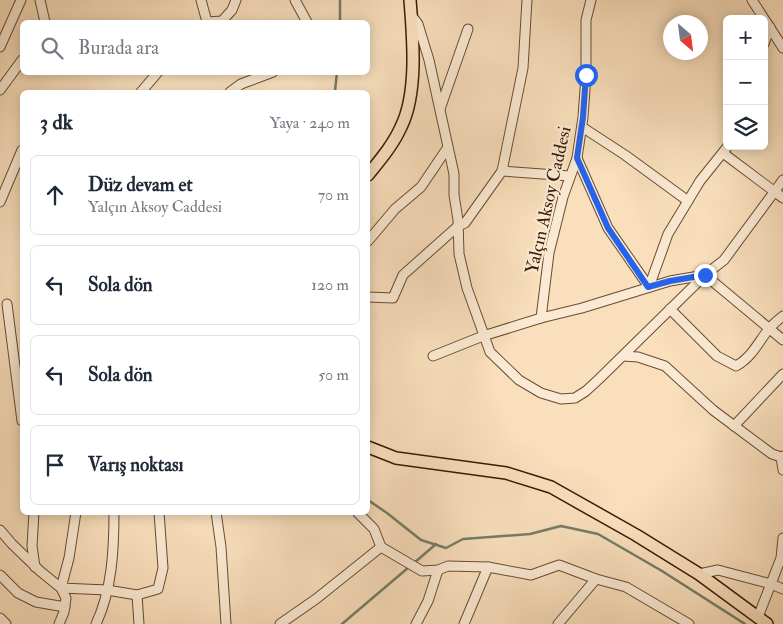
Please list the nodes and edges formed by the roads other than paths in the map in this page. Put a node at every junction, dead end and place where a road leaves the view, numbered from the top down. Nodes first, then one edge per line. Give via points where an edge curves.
1 (21, 0) edge
2 (40, 0) edge
3 (201, 0) edge
4 (236, 0) edge
5 (295, 0) edge
6 (410, 0) edge
7 (527, 0) edge
8 (591, 0) edge
9 (752, 0) edge
10 (411, 15) junction
11 (45, 20) edge
12 (207, 20) edge
13 (223, 20) edge
14 (306, 20) edge
15 (770, 27) junction
16 (468, 29) dead end
17 (768, 33) edge
18 (0, 47) edge
19 (783, 48) edge
20 (20, 63) edge
21 (155, 75) edge
22 (266, 75) edge
23 (0, 90) edge
24 (143, 90) edge
25 (232, 90) edge
26 (440, 109) junction
27 (582, 127) junction
28 (448, 147) junction
29 (726, 150) edge
30 (20, 155) edge
31 (577, 158) junction
32 (502, 171) junction
33 (370, 173) edge
34 (570, 176) junction
35 (783, 180) edge
36 (774, 192) junction
37 (783, 198) edge
38 (688, 201) junction
39 (0, 202) edge
40 (458, 226) junction
41 (370, 238) edge
42 (705, 275) junction
43 (648, 287) junction
44 (370, 297) edge
45 (8, 304) dead end
46 (670, 309) junction
47 (783, 316) edge
48 (541, 318) junction
49 (769, 329) junction
50 (483, 336) junction
51 (783, 340) edge
52 (433, 356) dead end
53 (623, 356) junction
54 (783, 374) edge
55 (20, 404) edge
56 (734, 426) junction
57 (370, 447) edge
58 (782, 457) edge
59 (783, 470) edge
60 (34, 515) edge
61 (76, 515) edge
62 (114, 515) edge
63 (159, 515) edge
64 (216, 515) edge
65 (360, 515) edge
66 (0, 530) edge
67 (783, 538) edge
68 (381, 546) junction
69 (782, 558) edge
70 (35, 567) junction
71 (488, 567) junction
72 (438, 570) junction
73 (699, 574) junction
74 (0, 575) edge
75 (596, 579) junction
76 (771, 584) junction
77 (61, 588) junction
78 (783, 589) edge
79 (107, 590) junction
80 (137, 595) junction
81 (65, 606) junction
82 (0, 618) edge
83 (762, 620) edge
84 (684, 623) edge
85 (6, 624) edge
86 (59, 624) edge
87 (96, 624) edge
88 (139, 624) edge
89 (226, 624) edge
90 (280, 624) edge
91 (416, 624) edge
92 (464, 624) edge
93 (558, 624) edge

1 - 18 street
2 - 11 street
3 - 12 street
4 - 13 street
5 - 14 street
6 - 10 main road
7 - 32 street via 523,68
8 - 27 street, Yalçın Aksoy Caddesi via 586,20
9 - 15 street
10 - 26 street via 423,38
10 - 33 main road via 412,96 402,126
15 - 17 street
15 - 19 street
16 - 26 street
20 - 23 street
21 - 24 street
22 - 25 street
26 - 28 street
27 - 31 street, Yalçın Aksoy Caddesi
27 - 38 street
28 - 40 street via 454,174
28 - 41 street via 421,187
29 - 36 street
29 - 38 street
30 - 39 street
31 - 34 street, Yalçın Aksoy Caddesi
31 - 43 street via 608,228
32 - 34 street
32 - 40 street via 465,223
34 - 48 street, Yalçın Aksoy Caddesi via 549,253
35 - 36 street
36 - 37 street
36 - 42 street via 724,260
38 - 43 street via 668,234
40 - 44 street via 403,275 393,298
40 - 50 street via 459,254
42 - 43 street
42 - 46 street
42 - 49 street
43 - 48 street
45 - 55 street
46 - 49 street via 717,356 736,366 757,348
46 - 53 street
47 - 49 street
48 - 50 street
49 - 51 street
50 - 52 street
50 - 53 street via 490,352 519,380 541,393 561,399 575,398 586,391
53 - 56 street via 638,357 665,366
54 - 56 street
56 - 58 street via 772,454
57 - 73 main road via 396,458 506,473 551,487
58 - 59 street
60 - 70 street via 32,546
61 - 77 street
62 - 79 street via 114,546
63 - 80 street via 162,568 158,589
64 - 89 street
65 - 68 street via 374,530
66 - 70 street
67 - 69 street
68 - 72 street via 422,572
68 - 90 street
69 - 76 street
70 - 77 street
71 - 72 street via 448,566
71 - 75 street via 531,575 559,564
71 - 92 street
72 - 91 street
73 - 76 street via 718,570
73 - 83 main road
74 - 81 street via 18,593 36,602
75 - 84 street via 626,587
75 - 93 street
76 - 78 street
76 - 83 street
77 - 79 street
77 - 81 street via 66,598
79 - 80 street
79 - 87 street via 104,608
80 - 88 street
81 - 86 street
82 - 85 street

